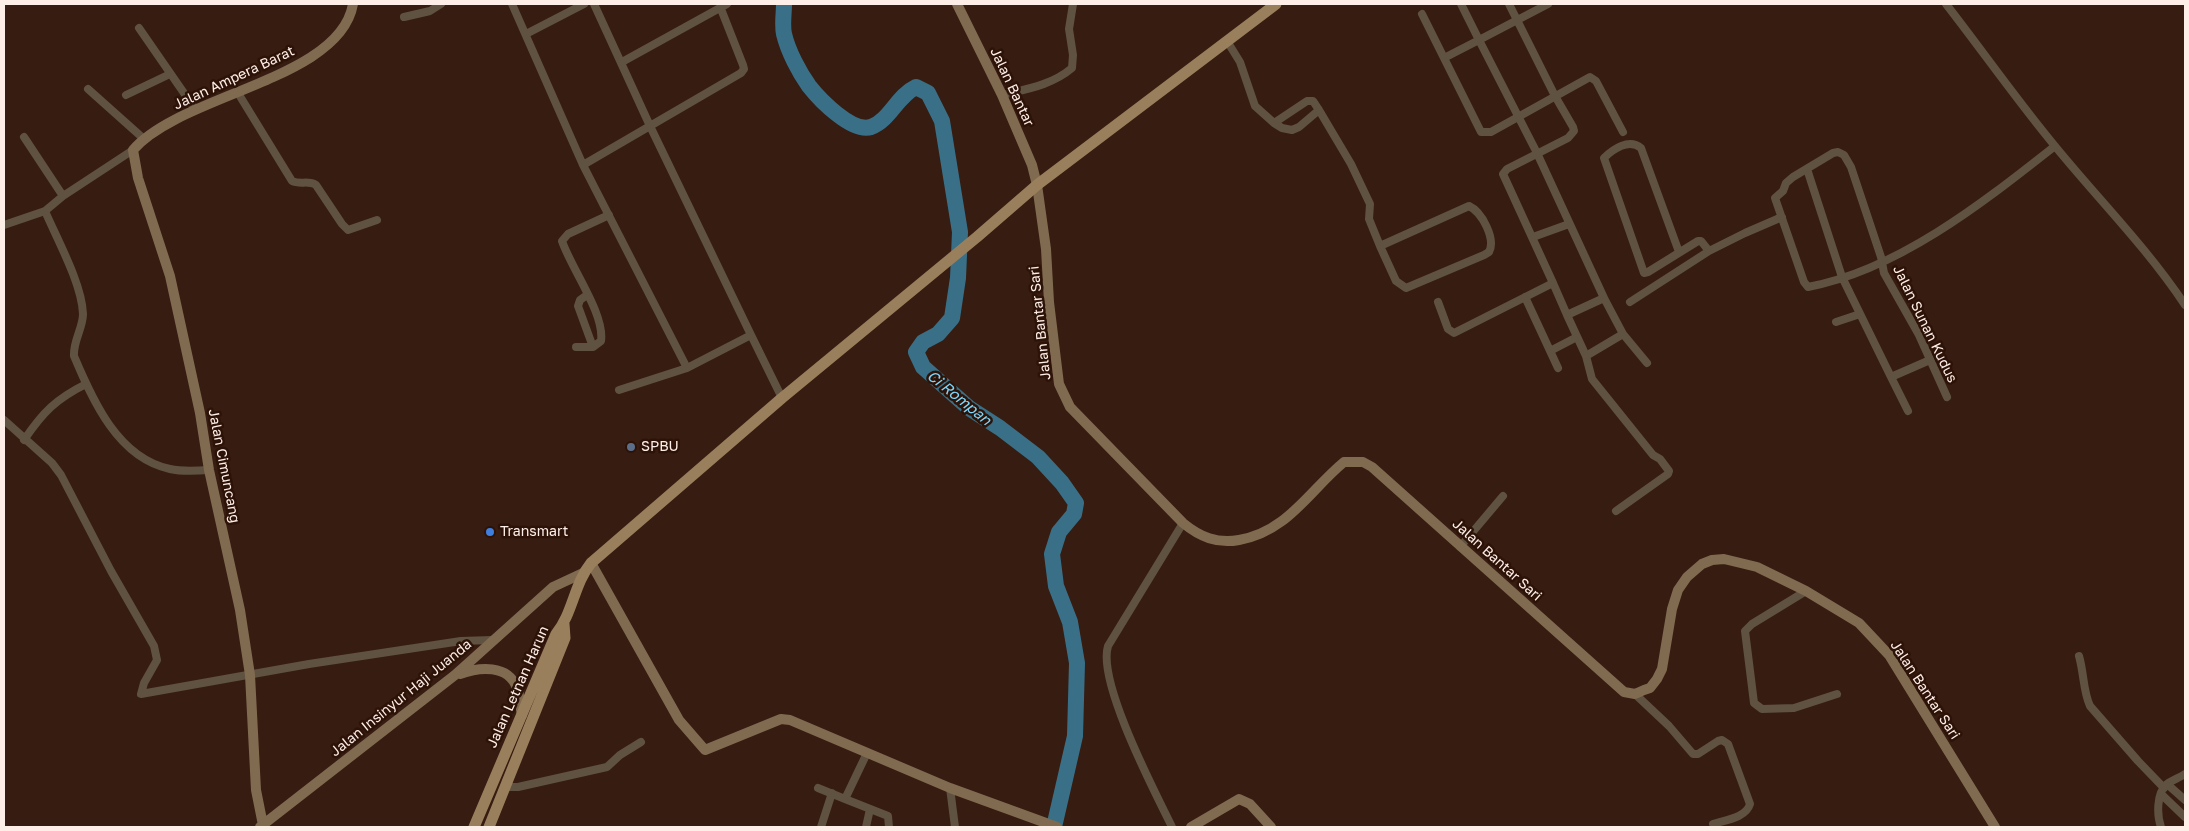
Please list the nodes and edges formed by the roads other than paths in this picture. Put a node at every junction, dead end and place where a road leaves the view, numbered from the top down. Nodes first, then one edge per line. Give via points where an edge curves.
1 (354, 4) edge
2 (442, 4) edge
3 (512, 4) edge
4 (584, 4) edge
5 (594, 4) edge
6 (957, 4) edge
7 (1072, 4) edge
8 (1276, 4) edge
9 (1461, 4) edge
10 (1509, 4) edge
11 (1548, 4) edge
12 (1946, 4) edge
13 (724, 6) edge
14 (1422, 14) dead end
15 (404, 16) dead end
16 (1517, 20) junction
17 (139, 28) dead end
18 (526, 34) junction
19 (1479, 40) junction
20 (1227, 41) junction
21 (1444, 58) junction
22 (622, 62) junction
23 (170, 74) junction
24 (88, 89) dead end
25 (238, 93) junction
26 (126, 95) dead end
27 (1002, 95) junction
28 (1555, 96) junction
29 (195, 108) junction
30 (1319, 110) junction
31 (1518, 117) junction
32 (1274, 123) junction
33 (650, 126) junction
34 (1623, 132) dead end
35 (24, 137) dead end
36 (144, 139) junction
37 (2055, 146) junction
38 (133, 150) junction
39 (1537, 153) junction
40 (583, 165) junction
41 (1807, 169) junction
42 (1037, 185) junction
43 (63, 196) junction
44 (45, 211) junction
45 (609, 215) junction
46 (1782, 217) junction
47 (377, 220) dead end
48 (1569, 224) junction
49 (4, 225) edge
50 (1533, 237) junction
51 (1380, 246) junction
52 (1709, 251) junction
53 (1679, 252) junction
54 (1882, 262) junction
55 (1842, 277) junction
56 (1553, 283) junction
57 (587, 294) junction
58 (1525, 297) junction
59 (1604, 298) junction
60 (1438, 302) dead end
61 (1630, 302) dead end
62 (2185, 305) edge
63 (1860, 314) junction
64 (1567, 315) junction
65 (1836, 322) dead end
66 (1623, 334) junction
67 (752, 335) junction
68 (1577, 337) junction
69 (576, 347) dead end
70 (593, 347) junction
71 (1550, 351) junction
72 (1586, 356) junction
73 (1930, 360) junction
74 (1647, 363) dead end
75 (687, 368) junction
76 (1558, 368) dead end
77 (1891, 377) junction
78 (86, 384) junction
79 (619, 390) dead end
80 (1947, 397) dead end
81 (782, 398) junction
82 (1908, 411) dead end
83 (4, 420) edge
84 (24, 440) junction
85 (209, 470) junction
86 (1503, 496) dead end
87 (1616, 512) dead end
88 (1183, 523) junction
89 (1460, 547) junction
90 (591, 563) junction
91 (583, 573) junction
92 (1806, 591) junction
93 (564, 624) junction
94 (492, 640) junction
95 (2079, 656) dead end
96 (250, 675) junction
97 (455, 675) junction
98 (1635, 694) junction
99 (1837, 694) dead end
100 (522, 715) junction
101 (641, 742) dead end
102 (867, 752) junction
103 (2185, 774) edge
104 (506, 787) junction
105 (818, 788) dead end
106 (950, 788) junction
107 (2164, 790) junction
108 (832, 793) junction
109 (845, 798) junction
110 (2185, 800) edge
111 (870, 809) junction
112 (2185, 816) edge
113 (1713, 824) dead end
114 (262, 827) edge
115 (474, 827) edge
116 (489, 827) edge
117 (821, 827) edge
118 (866, 827) edge
119 (889, 827) edge
120 (956, 827) edge
121 (1057, 827) edge
122 (1172, 827) edge
123 (1191, 827) edge
124 (1271, 827) edge
125 (1994, 827) edge
126 (2161, 827) edge

1 - 25 street, Jalan Ampera Barat via 346,26 314,55
2 - 15 street via 430,12
3 - 18 street
4 - 18 street
5 - 22 street
6 - 27 street, Jalan Bantar
7 - 27 street via 1069,29 1072,68 1058,79
8 - 20 main road
9 - 19 street
10 - 16 street
11 - 16 street
12 - 37 street
13 - 22 street
13 - 33 street via 744,69
14 - 21 street
16 - 19 street
16 - 28 street
17 - 23 street
18 - 40 street
19 - 21 street
19 - 31 street
20 - 32 street via 1240,62 1255,106
20 - 42 main road
21 - 31 street via 1481,132 1491,132
22 - 33 street
23 - 26 street
23 - 29 street
24 - 36 street
25 - 29 street, Jalan Ampera Barat
25 - 47 street via 292,181 316,184 348,230
27 - 42 street, Jalan Bantar via 1032,165
28 - 31 street
28 - 34 street via 1586,78 1593,78
28 - 39 street via 1574,131 1568,138
29 - 36 street, Jalan Ampera Barat
30 - 32 street via 1292,130
30 - 32 street via 1308,101
30 - 51 street via 1370,204 1369,219
31 - 39 street
33 - 40 street
33 - 67 street
35 - 43 street
36 - 38 street
37 - 54 street via 1976,208
37 - 62 street via 2142,245
38 - 43 street
38 - 85 street, Jalan Cimuncang via 138,178 170,276
39 - 48 street
39 - 50 street via 1507,168 1503,174
40 - 45 street
41 - 46 street via 1786,183 1775,198
41 - 54 street, Jalan Sunan Kudus via 1838,152 1844,155 1851,167
41 - 55 street
42 - 81 main road
42 - 88 street, Jalan Bantar Sari via 1062,394 1081,419
43 - 44 street
44 - 49 street
44 - 78 street via 80,294 83,315 74,351
45 - 57 street via 568,234 562,241
45 - 75 street
46 - 52 street
46 - 55 street via 1808,287
48 - 50 street
48 - 59 street
50 - 56 street
51 - 51 street via 1469,206 1479,213 1492,242 1489,252 1484,255 1406,288 1396,281
52 - 53 street via 1700,240
52 - 61 street
53 - 53 street via 1648,272 1641,269 1604,158 1623,144 1641,148
54 - 55 street
54 - 73 street, Jalan Sunan Kudus via 1889,284 1920,335
55 - 63 street
56 - 58 street
56 - 64 street
57 - 70 street via 578,306
57 - 70 street via 602,336
58 - 60 street via 1454,333 1448,329
58 - 71 street
59 - 64 street
59 - 66 street
63 - 65 street
63 - 77 street
64 - 68 street
66 - 72 street
66 - 74 street
67 - 75 street
67 - 81 street
68 - 71 street
68 - 72 street
69 - 70 street
71 - 76 street
72 - 87 street via 1592,379 1669,472
73 - 77 street
73 - 80 street, Jalan Sunan Kudus
75 - 79 street
77 - 82 street
78 - 84 street via 56,401
78 - 85 street via 108,423 142,459 177,470
81 - 90 main road
83 - 84 street
84 - 96 street via 52,462 61,475 154,646 157,660 141,694
85 - 96 street, Jalan Cimuncang via 240,610
86 - 89 street
88 - 89 street, Jalan Bantar Sari via 1212,540 1231,542 1256,537 1280,525 1330,474 1344,462 1352,460 1372,467
88 - 122 street via 1108,646 1106,655 1110,680 1124,722
89 - 98 street, Jalan Bantar Sari via 1624,692
90 - 91 main road
90 - 102 street via 679,720 703,749 707,751 785,719
91 - 93 main road
91 - 94 street, Jalan Insinyur Haji Juanda via 553,587
92 - 98 street, Jalan Bantar Sari via 1757,567 1724,559 1702,564 1678,590 1662,669 1650,688
92 - 99 street via 1745,631 1754,702 1762,709 1794,708
92 - 125 street, Jalan Bantar Sari via 1859,623 1889,655
93 - 100 main road, Jalan Letnan Harun via 556,634
93 - 104 main road, Jalan Letnan Harun via 565,638
94 - 96 street via 462,641
94 - 97 street, Jalan Insinyur Haji Juanda
95 - 107 street via 2090,706
96 - 114 street, Jalan Cimuncang via 256,790
97 - 100 street via 475,668 493,669 509,675 517,687
97 - 114 street, Jalan Insinyur Haji Juanda
98 - 113 street via 1693,754 1718,741 1728,744 1750,804 1741,815
100 - 115 main road, Jalan Letnan Harun
101 - 104 street via 607,768
102 - 106 street
102 - 109 street
103 - 107 street
104 - 116 main road, Jalan Letnan Harun
105 - 108 street
106 - 120 street
106 - 121 street
107 - 110 street
107 - 112 street
107 - 126 street via 2158,813
108 - 109 street
108 - 117 street
109 - 111 street
111 - 118 street
111 - 119 street via 888,816
123 - 124 street via 1239,799 1250,804

